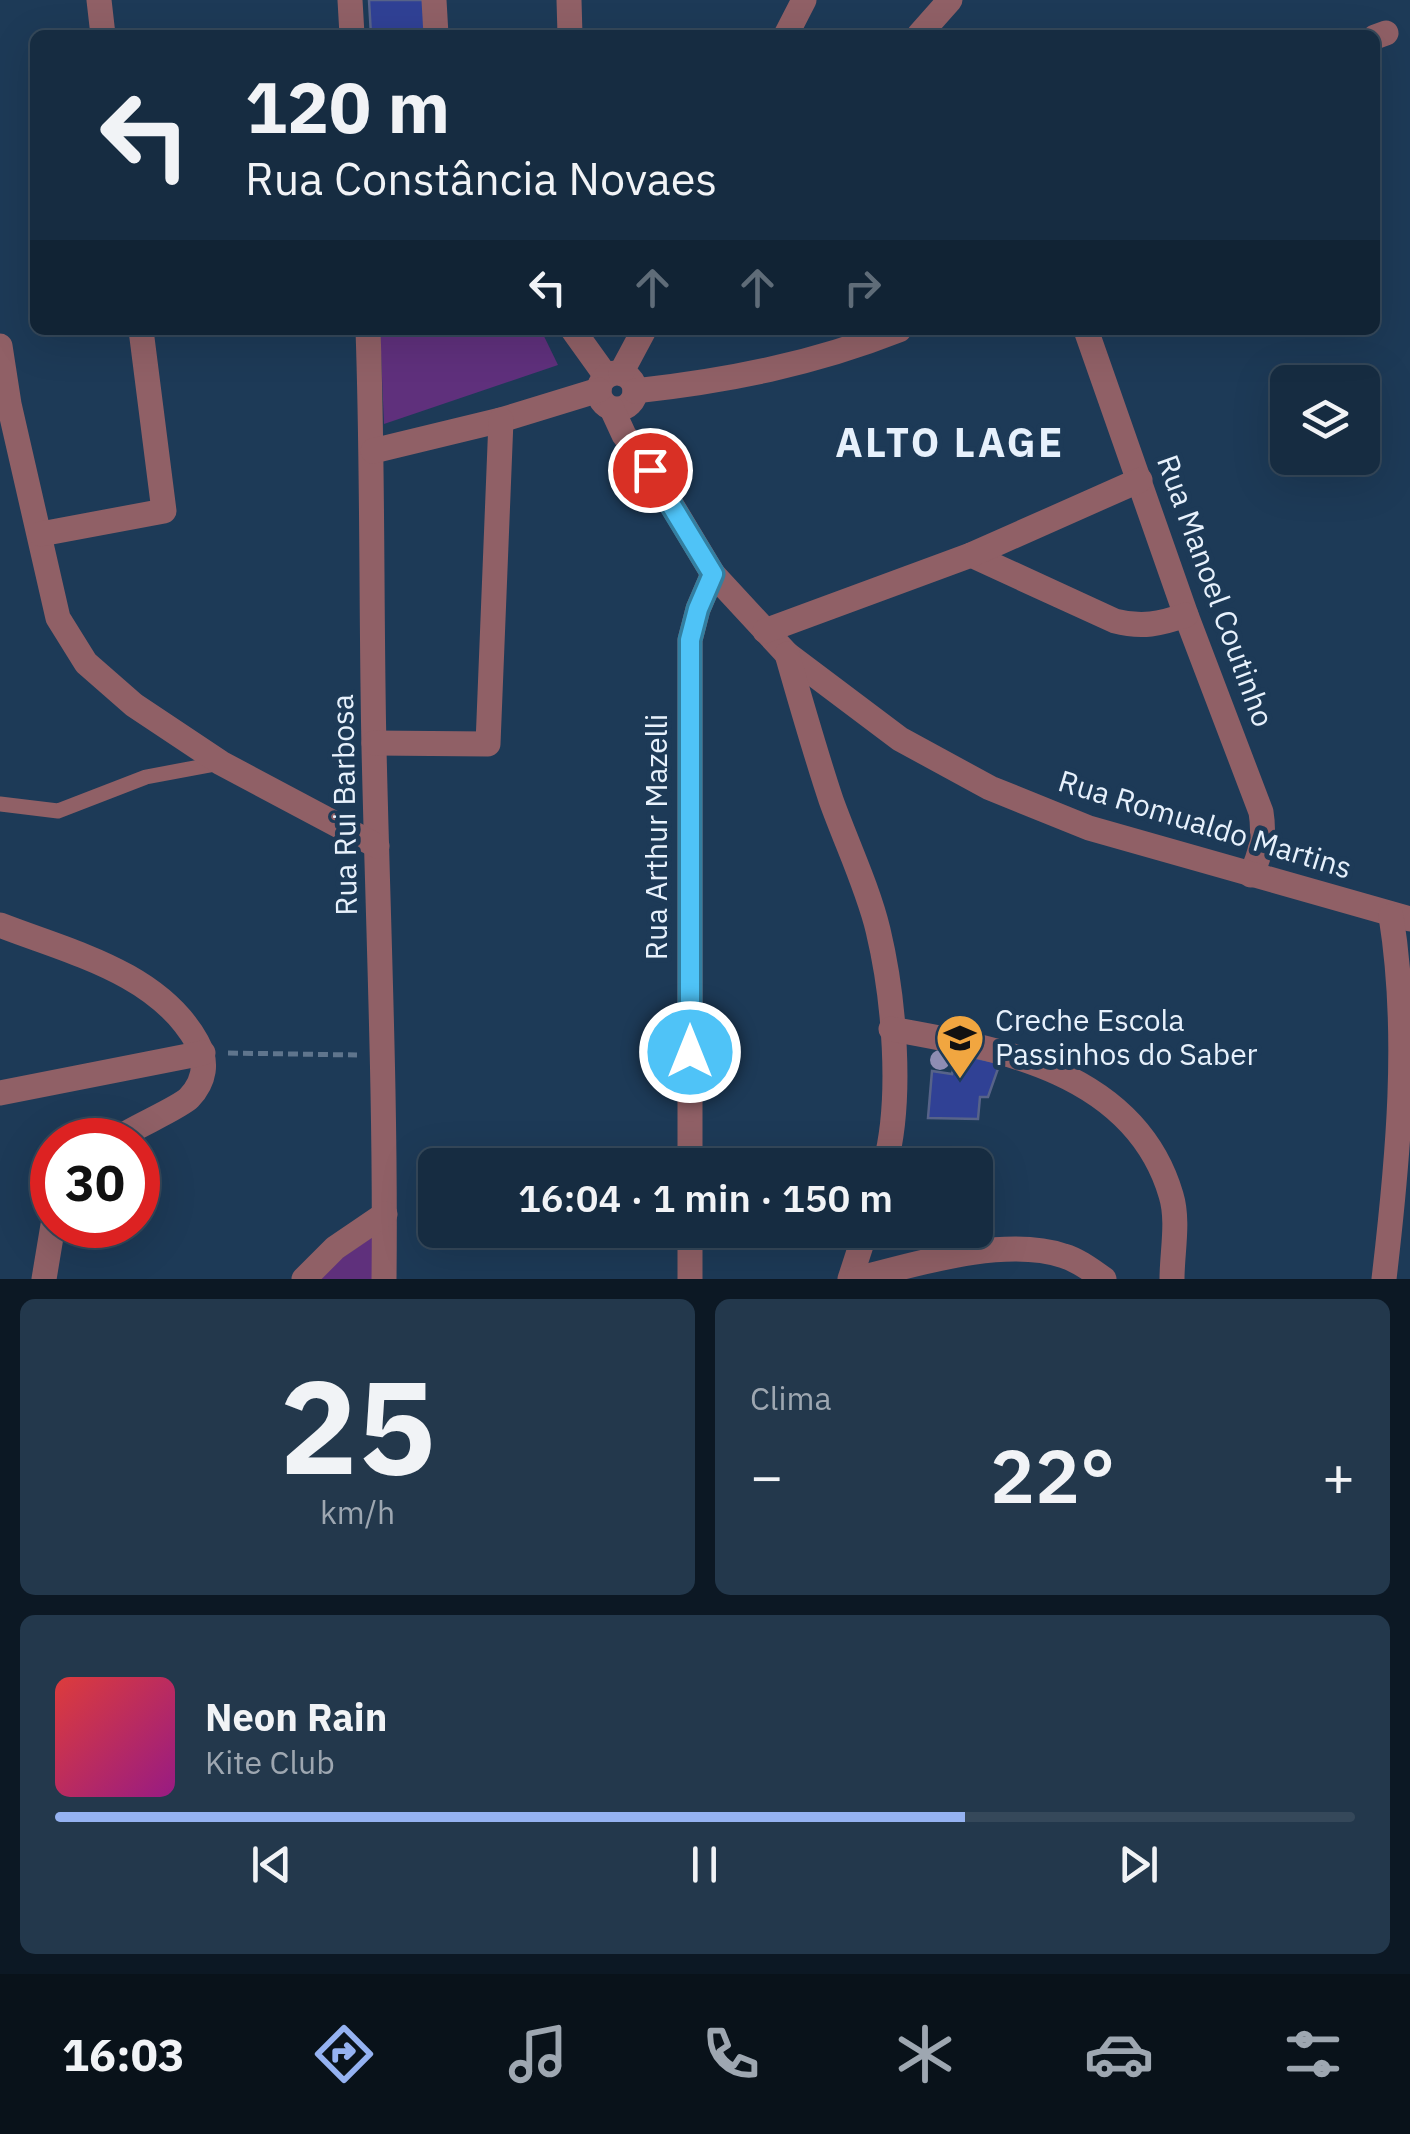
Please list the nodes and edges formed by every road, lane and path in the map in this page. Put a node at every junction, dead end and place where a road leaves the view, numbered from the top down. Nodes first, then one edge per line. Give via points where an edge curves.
1 (99, 0) edge
2 (350, 0) edge
3 (434, 0) edge
4 (568, 0) edge
5 (804, 0) edge
6 (950, 0) edge
7 (103, 30) edge
8 (352, 30) edge
9 (436, 30) edge
10 (570, 30) edge
11 (789, 30) edge
12 (923, 30) edge
13 (142, 335) edge
14 (368, 335) edge
15 (577, 335) edge
16 (642, 335) edge
17 (884, 335) edge
18 (1088, 335) edge
19 (0, 346) edge
20 (618, 390) junction
21 (501, 420) junction
22 (373, 452) junction
23 (1140, 480) junction
24 (42, 534) junction
25 (971, 555) junction
26 (713, 574) junction
27 (1186, 615) junction
28 (765, 631) junction
29 (787, 654) junction
30 (374, 743) junction
31 (222, 763) junction
32 (0, 804) edge
33 (377, 846) junction
34 (1251, 875) junction
35 (1400, 918) edge
36 (0, 925) edge
37 (891, 1029) junction
38 (214, 1053) junction
39 (366, 1055) dead end
40 (0, 1093) edge
41 (155, 1118) edge
42 (690, 1148) edge
43 (889, 1148) edge
44 (385, 1214) junction
45 (49, 1248) edge
46 (690, 1248) edge
47 (862, 1248) edge
48 (44, 1279) edge
49 (304, 1279) edge
50 (384, 1279) edge
51 (690, 1279) edge
52 (854, 1279) edge
53 (1104, 1279) edge
54 (1172, 1279) edge
55 (1384, 1279) edge

1 - 7 street
2 - 8 street
3 - 9 street
4 - 10 street
5 - 11 street
6 - 12 street
13 - 24 street via 164,511
14 - 22 street, Rua Rui Barbosa
15 - 20 street
16 - 20 street
17 - 20 street via 716,382
18 - 23 street, Rua Manoel Coutinho
19 - 24 street
20 - 21 street
20 - 26 street, Rua Romualdo Martins via 650,470
21 - 22 street
21 - 30 street via 488,744
22 - 30 street, Rua Rui Barbosa
23 - 25 street
23 - 27 street, Rua Manoel Coutinho
24 - 31 street via 58,618 86,664
25 - 27 street via 1114,621 1158,625
25 - 28 street
26 - 28 street, Rua Romualdo Martins
26 - 42 street, Rua Arthur Mazelli via 690,640
27 - 34 street, Rua Manoel Coutinho via 1261,812 1262,852
28 - 29 street, Rua Romualdo Martins
29 - 34 street, Rua Romualdo Martins via 900,739 990,788 1089,828
29 - 37 street via 878,929
30 - 33 street, Rua Rui Barbosa
31 - 32 lane via 146,777 58,811
31 - 33 street
33 - 44 street, Rua Rui Barbosa
34 - 35 street, Rua Romualdo Martins
35 - 55 street, Rua Romualdo Martins via 1408,1057
36 - 38 street via 144,986
37 - 43 street
37 - 54 street via 1031,1061 1062,1073 1115,1110 1150,1152 1172,1197
38 - 39 path
38 - 40 street
38 - 41 street via 188,1100
44 - 49 street
44 - 50 street, Rua Rui Barbosa
45 - 48 street
46 - 51 street
47 - 52 street
52 - 53 street via 1016,1250 1062,1255

